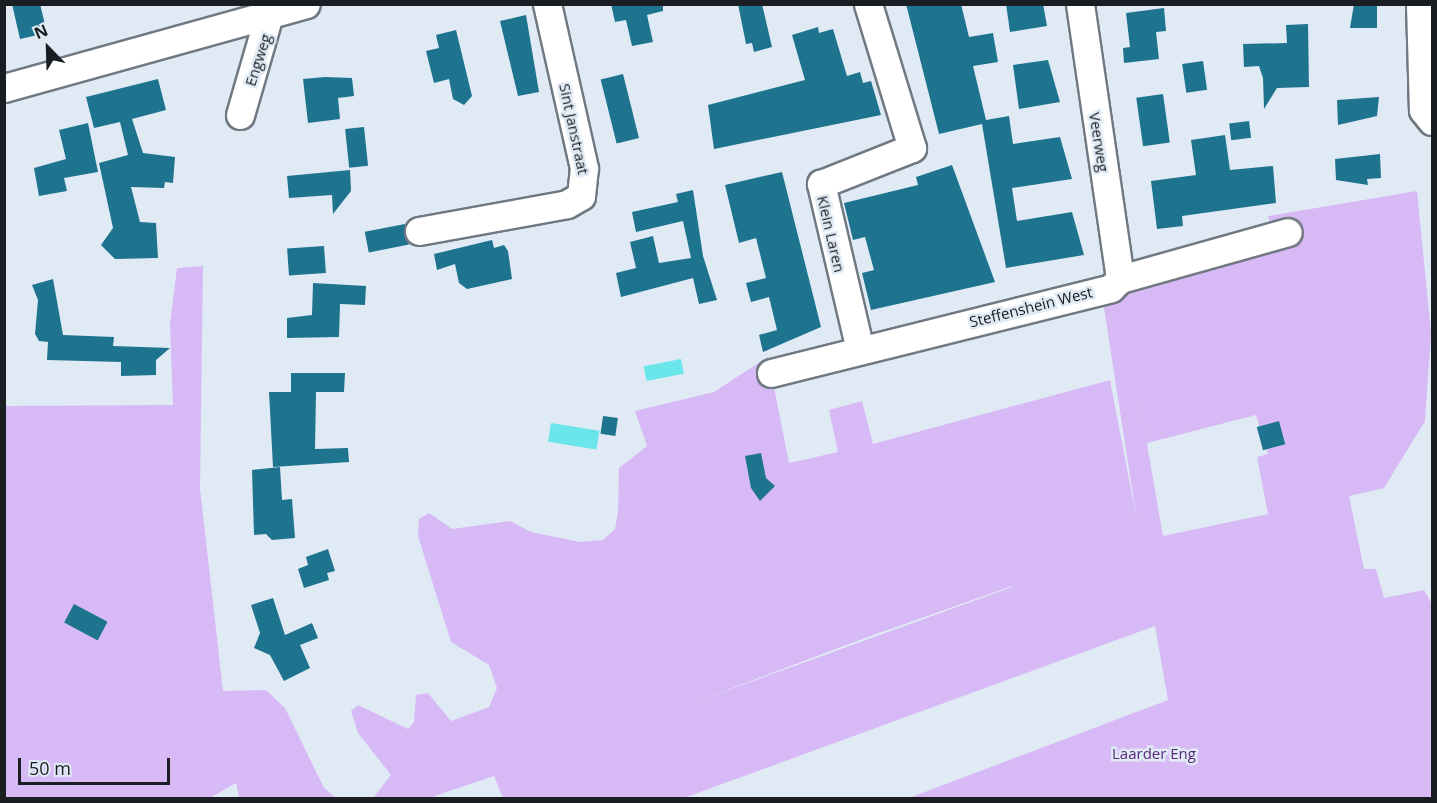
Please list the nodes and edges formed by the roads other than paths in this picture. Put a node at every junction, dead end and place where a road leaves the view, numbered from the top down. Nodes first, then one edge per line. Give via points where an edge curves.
1 (306, 4) edge
2 (547, 4) edge
3 (868, 4) edge
4 (1080, 4) edge
5 (1420, 4) edge
6 (271, 9) edge
7 (4, 88) edge
8 (240, 115) dead end
9 (1426, 121) edge
10 (419, 231) dead end
11 (1288, 232) dead end
12 (1115, 290) junction
13 (860, 350) junction
14 (771, 373) dead end

1 - 6 street
2 - 10 street, Sint Janstraat via 584,168 581,196 567,204
3 - 13 street, Klein Laren via 912,148 821,184
4 - 12 street, Veerweg
5 - 9 street
6 - 7 street
6 - 8 street, Engweg
11 - 12 street, Steffenshein West
12 - 13 street, Steffenshein West
13 - 14 street, Steffenshein West

